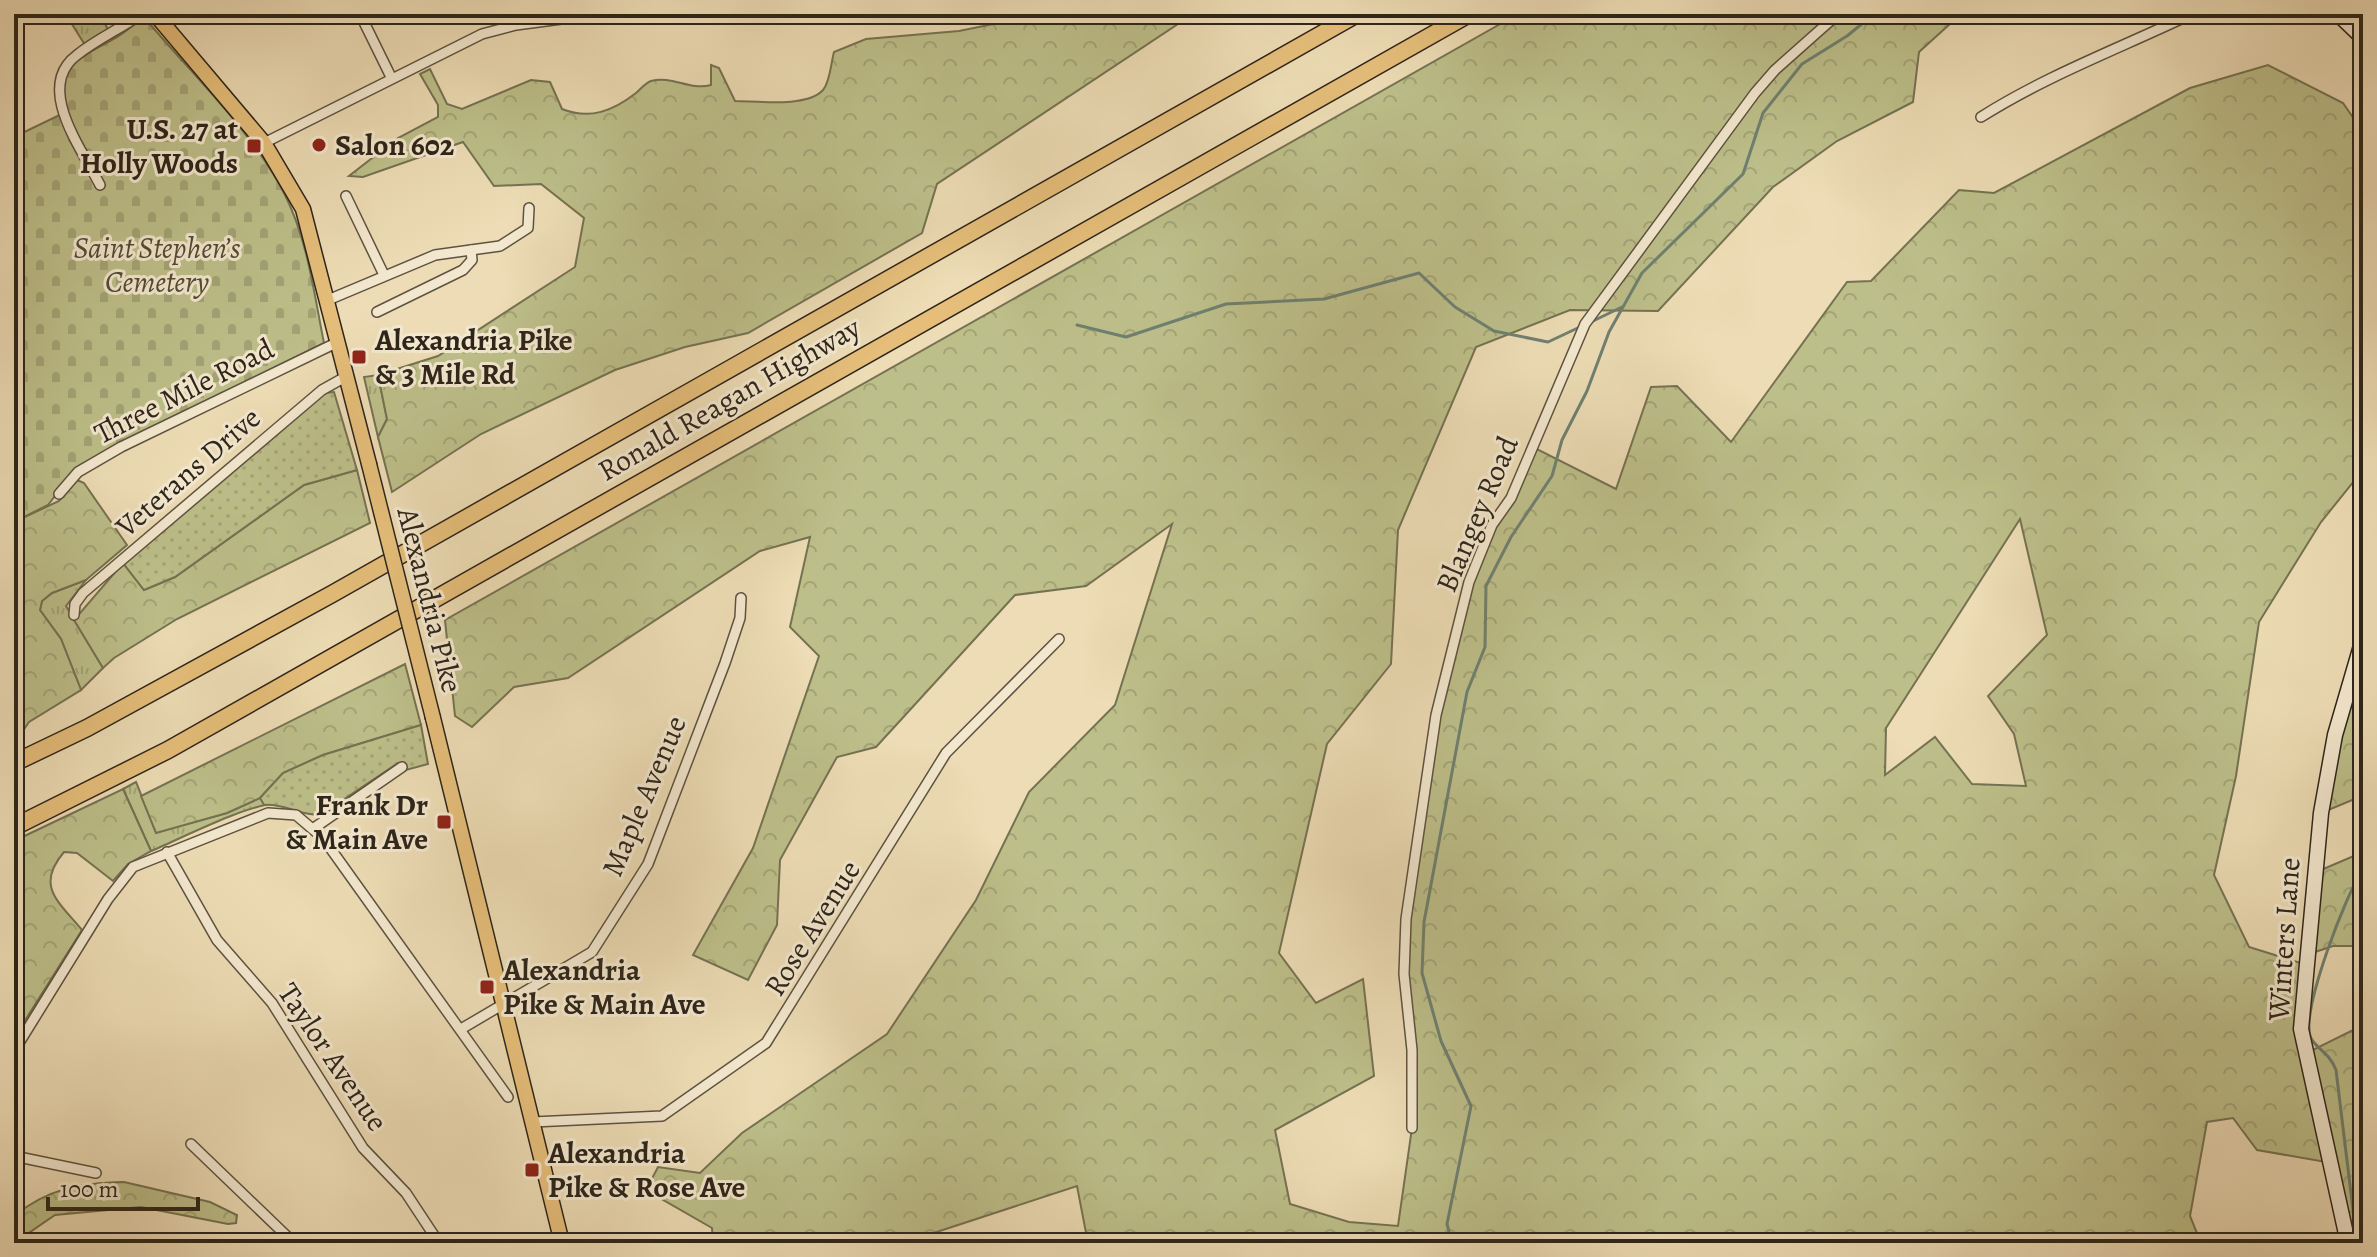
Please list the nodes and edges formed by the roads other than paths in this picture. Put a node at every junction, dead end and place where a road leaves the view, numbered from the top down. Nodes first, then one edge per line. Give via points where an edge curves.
1 (141, 14) edge
2 (155, 14) edge
3 (360, 14) edge
4 (599, 14) edge
5 (1357, 14) edge
6 (1469, 14) edge
7 (1838, 14) edge
8 (2184, 14) edge
9 (2338, 14) edge
10 (2363, 38) edge
11 (391, 77) junction
12 (1981, 117) dead end
13 (264, 143) junction
14 (100, 185) dead end
15 (346, 196) dead end
16 (529, 208) dead end
17 (471, 250) junction
18 (443, 254) junction
19 (453, 273) junction
20 (384, 275) junction
21 (328, 300) junction
22 (377, 312) dead end
23 (338, 342) junction
24 (347, 376) junction
25 (59, 494) dead end
26 (741, 598) dead end
27 (74, 615) dead end
28 (1059, 639) dead end
29 (2363, 639) edge
30 (14, 763) edge
31 (402, 767) dead end
32 (14, 827) edge
33 (314, 828) junction
34 (167, 852) junction
35 (503, 1002) junction
36 (461, 1029) junction
37 (14, 1051) edge
38 (508, 1097) dead end
39 (533, 1122) junction
40 (1412, 1128) dead end
41 (191, 1144) dead end
42 (14, 1156) edge
43 (96, 1173) dead end
44 (294, 1243) edge
45 (439, 1243) edge
46 (562, 1243) edge
47 (2348, 1243) edge

1 - 14 street via 74,56 58,85 61,105
2 - 13 main road, Alexandria Pike
3 - 11 street
4 - 11 street via 501,29
5 - 30 highway, Ronald Reagan Highway via 332,594
6 - 32 highway, Ronald Reagan Highway via 168,750
7 - 40 street, Blangey Road via 1755,93 1607,291 1575,342 1511,498 1477,559 1441,690 1406,919
8 - 12 street via 2046,79
9 - 10 street
11 - 13 street
13 - 21 main road, Alexandria Pike via 303,209
15 - 20 street
16 - 17 street via 530,224 513,239
17 - 18 street
17 - 19 street via 468,266
18 - 19 street
18 - 20 street
19 - 22 street
20 - 21 street
21 - 23 main road, Alexandria Pike
23 - 24 main road, Alexandria Pike
23 - 25 street, Three Mile Road via 121,447 78,472
24 - 27 street, Veterans Drive via 322,390 83,593
24 - 35 main road, Alexandria Pike, bridge
26 - 35 street, Maple Avenue via 725,663 645,871 592,952
28 - 39 street, Rose Avenue via 946,753 766,1043 662,1116
29 - 47 street, Winters Lane via 2335,735 2321,813 2301,1029
31 - 33 street
33 - 34 street via 296,815 268,813
33 - 36 street
34 - 37 street via 133,867 121,881
34 - 45 street, Taylor Avenue via 217,940 272,1003 363,1148 406,1193
35 - 36 street, Maple Avenue
35 - 39 main road, Alexandria Pike
36 - 38 street
39 - 46 main road, Alexandria Pike
41 - 44 street
42 - 43 street

